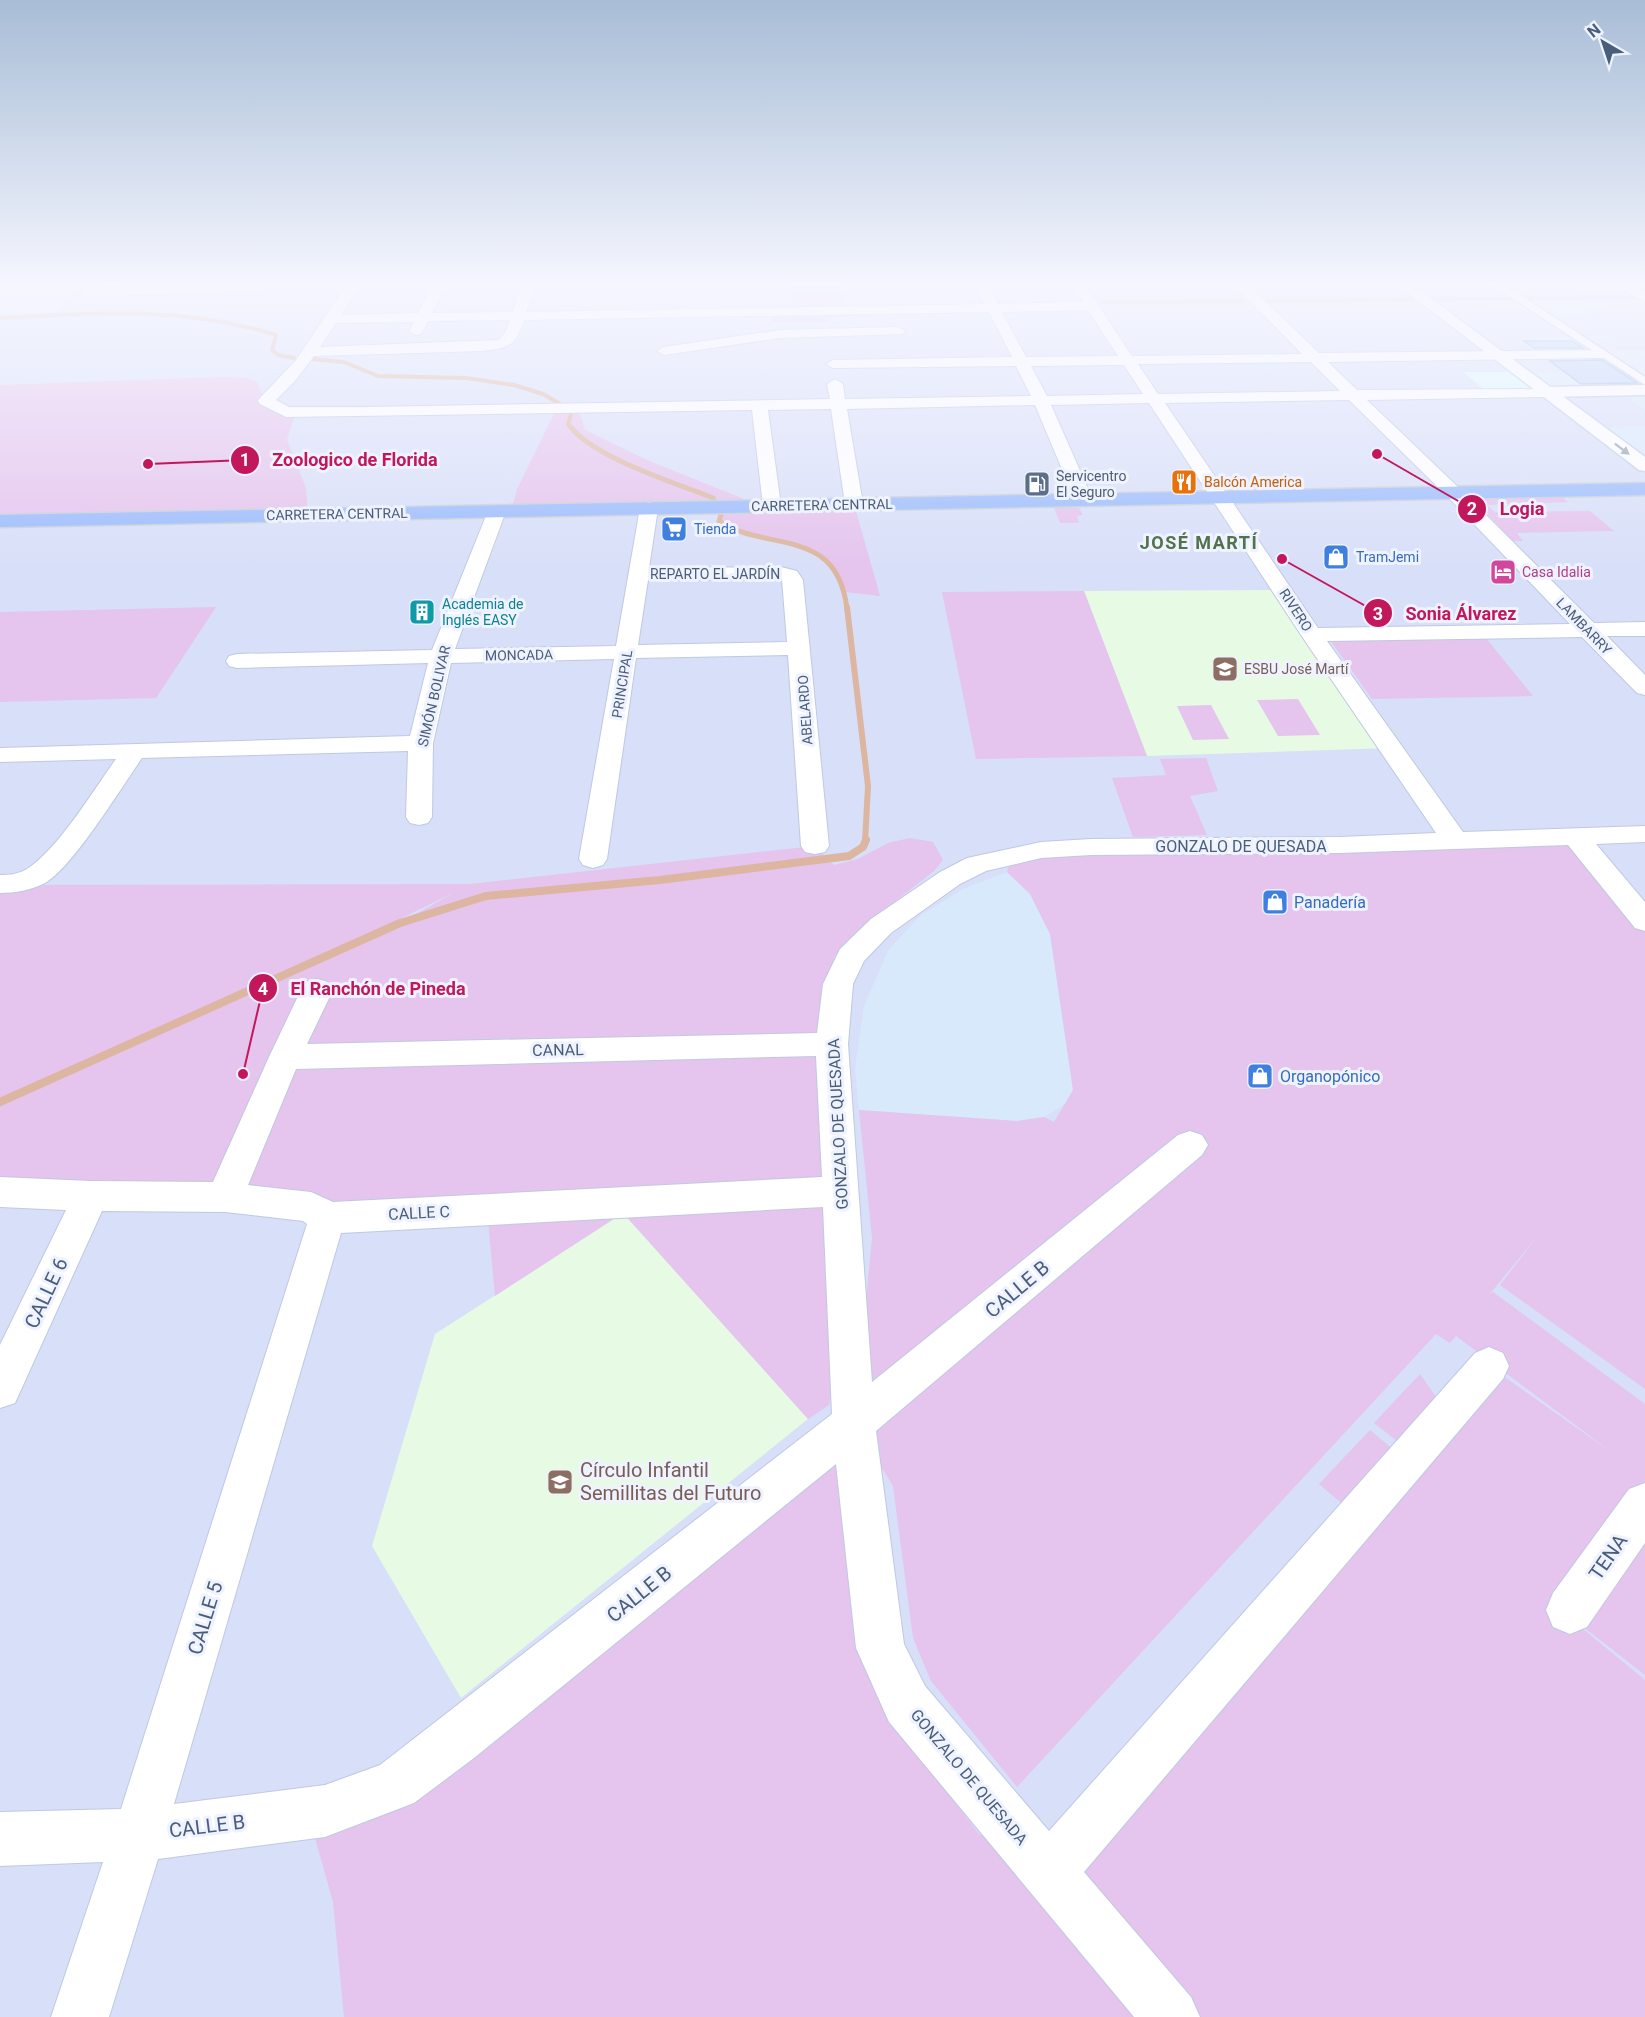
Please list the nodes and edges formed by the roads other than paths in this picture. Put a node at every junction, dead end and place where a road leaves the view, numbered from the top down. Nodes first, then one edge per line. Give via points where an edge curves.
1 (284, 380) edge
2 (835, 380) edge
3 (1031, 380) edge
4 (1143, 380) edge
5 (1337, 380) edge
6 (1529, 380) edge
7 (1645, 390) edge
8 (1544, 392) junction
9 (1352, 395) junction
10 (1155, 399) junction
11 (1041, 400) junction
12 (837, 403) junction
13 (759, 405) junction
14 (1645, 466) edge
15 (1645, 489) edge
16 (1454, 493) junction
17 (1220, 498) junction
18 (1084, 500) junction
19 (854, 504) junction
20 (772, 506) junction
21 (649, 508) junction
22 (497, 511) junction
23 (0, 521) edge
24 (639, 574) junction
25 (790, 575) joint
26 (1645, 629) edge
27 (1589, 631) junction
28 (1312, 635) junction
29 (800, 648) junction
30 (627, 653) junction
31 (441, 656) junction
32 (237, 661) dead end
33 (1645, 688) edge
34 (421, 743) junction
35 (135, 751) junction
36 (0, 755) edge
37 (419, 817) dead end
38 (1645, 834) edge
39 (1576, 838) junction
40 (1456, 842) junction
41 (815, 846) dead end
42 (594, 859) dead end
43 (0, 884) edge
44 (1645, 921) edge
45 (317, 990) dead end
46 (831, 1044) junction
47 (285, 1057) junction
48 (1190, 1145) dead end
49 (842, 1191) junction
50 (0, 1192) edge
51 (91, 1196) junction
52 (225, 1197) junction
53 (327, 1218) junction
54 (1489, 1366) dead end
55 (0, 1389) edge
56 (854, 1423) junction
57 (1645, 1505) edge
58 (1570, 1610) dead end
59 (139, 1835) junction
60 (0, 1839) edge
61 (1049, 1871) junction
62 (80, 2017) edge
63 (1171, 2017) edge

1 - 13 street via 266,401 286,412
2 - 12 street
3 - 11 street
4 - 10 street, RIVERO
5 - 9 street, LAMBARRY
6 - 8 main road
7 - 8 main road
8 - 9 street
8 -> 14 main road
9 - 10 street
9 - 16 street, LAMBARRY
10 - 11 street
10 - 17 street, RIVERO
11 - 12 street
11 - 18 street
12 - 13 street
12 - 19 street
13 - 20 street
15 - 16 highway, CARRETERA CENTRAL
16 - 17 highway, CARRETERA CENTRAL
16 - 27 street, LAMBARRY
17 - 18 highway, CARRETERA CENTRAL
17 - 28 street, RIVERO
18 - 19 highway, CARRETERA CENTRAL
19 - 20 highway, CARRETERA CENTRAL
20 - 21 highway, CARRETERA CENTRAL
21 - 22 highway, CARRETERA CENTRAL
21 - 24 street, PRINCIPAL
22 - 23 highway, CARRETERA CENTRAL
22 - 31 street, SIMÓN BOLIVAR
24 - 25 street, REPARTO EL JARDÍN
24 - 30 street, PRINCIPAL
25 - 29 street, ABELARDO
26 - 27 street
27 - 28 street
27 - 33 street, LAMBARRY
28 - 40 street, RIVERO
29 - 30 street, MONCADA
29 - 41 street, ABELARDO
30 - 31 street, MONCADA
30 - 42 street, PRINCIPAL
31 - 32 street, MONCADA
31 - 34 street, SIMÓN BOLIVAR
34 - 35 street
34 - 37 street, SIMÓN BOLIVAR
35 - 36 street
35 - 43 street via 60,854 36,876 15,884
38 - 39 street, GONZALO DE QUESADA
39 - 40 street, GONZALO DE QUESADA
39 - 44 street
40 - 46 street, GONZALO DE QUESADA via 1091,847 1041,850 977,864 881,926 851,956 838,984
45 - 47 street
46 - 47 street, CANAL
46 - 49 street, GONZALO DE QUESADA
47 - 52 street
48 - 56 street, CALLE B
49 - 53 street, CALLE C
49 - 56 street, GONZALO DE QUESADA
50 - 51 street, CALLE C
51 - 52 street, CALLE C
51 - 55 street, CALLE 6
52 - 53 street, CALLE C via 311,1207
53 - 59 street, CALLE 5
54 - 61 street
56 - 59 street, CALLE B via 396,1785 325,1811
56 - 61 street, GONZALO DE QUESADA via 880,1648 907,1704
57 - 58 street, TENA
59 - 60 street, CALLE B
59 - 62 street, CALLE 5
61 - 63 street, GONZALO DE QUESADA

